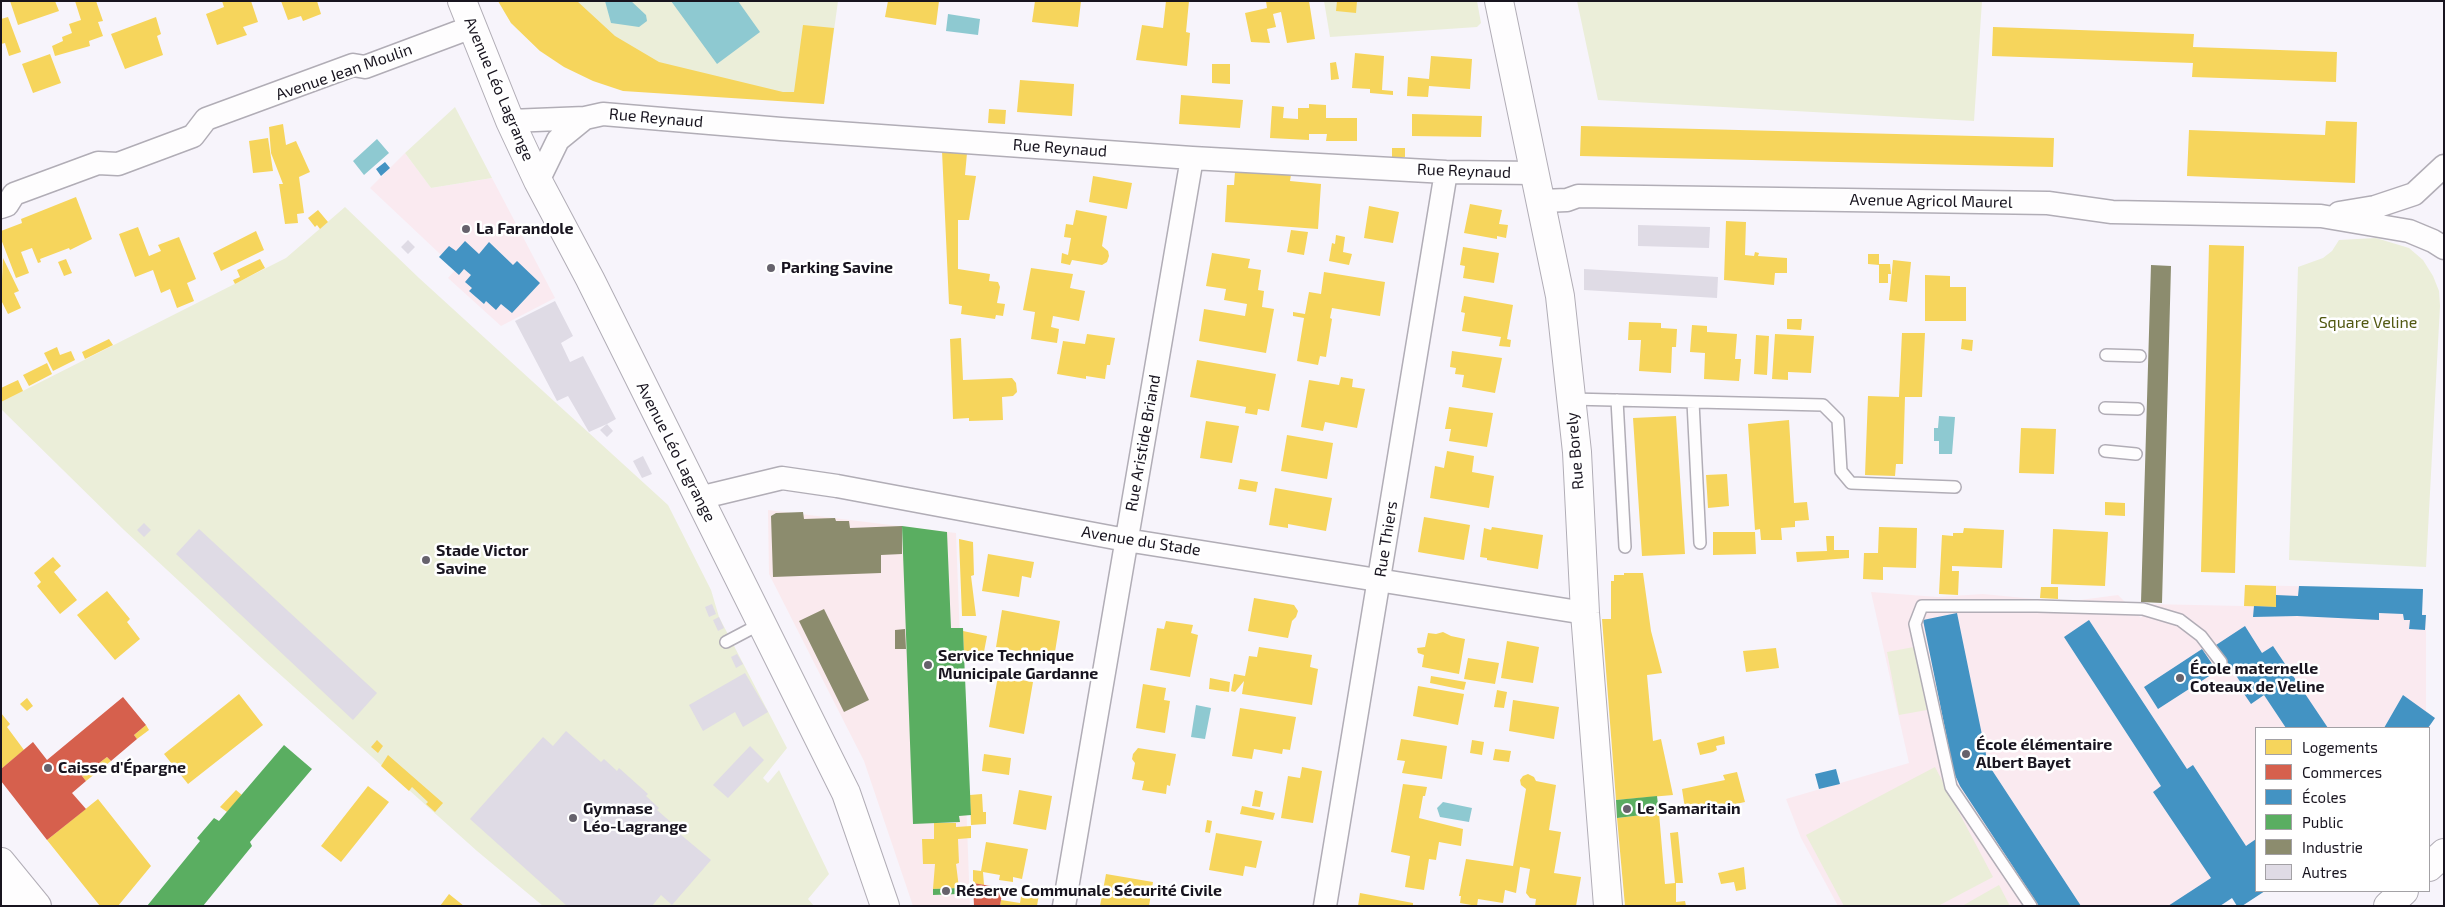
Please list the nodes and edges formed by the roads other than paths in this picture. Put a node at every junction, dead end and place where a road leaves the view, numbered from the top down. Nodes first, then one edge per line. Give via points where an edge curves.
1 (462, 1) edge
2 (1499, 1) edge
3 (472, 27) junction
4 (585, 118) junction
5 (510, 121) junction
6 (1192, 158) junction
7 (2444, 166) edge
8 (1446, 172) junction
9 (1536, 173) junction
10 (538, 181) junction
11 (1542, 201) junction
12 (1, 207) edge
13 (2321, 216) junction
14 (2444, 248) edge
15 (2106, 355) dead end
16 (2140, 356) dead end
17 (1571, 399) junction
18 (1617, 400) junction
19 (1693, 402) junction
20 (2105, 408) dead end
21 (2138, 409) dead end
22 (2105, 451) dead end
23 (2136, 454) dead end
24 (1955, 486) dead end
25 (699, 498) junction
26 (1126, 540) junction
27 (1700, 543) dead end
28 (1625, 547) dead end
29 (1379, 579) junction
30 (1584, 613) junction
31 (762, 623) junction
32 (726, 642) dead end
33 (2221, 662) dead end
34 (2444, 853) edge
35 (1, 862) edge
36 (2430, 866) edge
37 (2403, 892) edge
38 (1, 894) edge
39 (11, 906) edge
40 (37, 906) edge
41 (885, 906) edge
42 (1064, 906) edge
43 (1325, 906) edge
44 (1608, 906) edge
45 (2030, 906) edge
46 (2388, 906) edge

1 - 3 street, Avenue Léo Lagrange
2 - 9 street, Rue Borely
3 - 5 street, Avenue Léo Lagrange
3 - 12 street, Avenue Jean Moulin via 365,67 352,66 206,120 193,136 118,164 88,166 14,194 7,205
4 - 5 street, Rue Reynaud
4 - 6 street, Rue Reynaud via 603,114
4 - 10 street, Rue Reynaud via 558,140
5 - 10 street, Avenue Léo Lagrange
6 - 8 street, Rue Reynaud
6 - 26 street, Rue Aristide Briand
7 - 13 street, Avenue Agricol Maurel via 2414,194 2375,207
8 - 9 street, Rue Reynaud
8 - 29 street, Rue Thiers
9 - 11 street, Rue Borely
10 - 25 street, Avenue Léo Lagrange
11 - 13 street, Avenue Agricol Maurel via 1578,196 2048,203 2112,212
11 - 17 street, Rue Borely via 1560,296
13 - 14 street, Avenue Agricol Maurel via 2409,231
15 - 16 lane
17 - 18 lane
17 - 30 street, Rue Borely via 1577,452
18 - 19 lane
18 - 28 lane
19 - 24 lane via 1823,405 1838,420 1841,471 1851,483
19 - 27 lane
20 - 21 lane
22 - 23 lane
25 - 26 street, Avenue du Stade via 782,478
25 - 31 street, Avenue Léo Lagrange
26 - 29 street, Avenue du Stade
26 - 42 street, Rue Aristide Briand
29 - 30 street, Avenue du Stade
29 - 43 street, Rue Thiers
30 - 44 street, Rue Borely
31 - 32 lane
31 - 41 street, Avenue Léo Lagrange via 846,792
33 - 45 lane via 2201,636 2180,620 2144,610 1922,606 1915,624 1951,787
34 - 36 street
35 - 40 street
37 - 46 street
38 - 39 street

